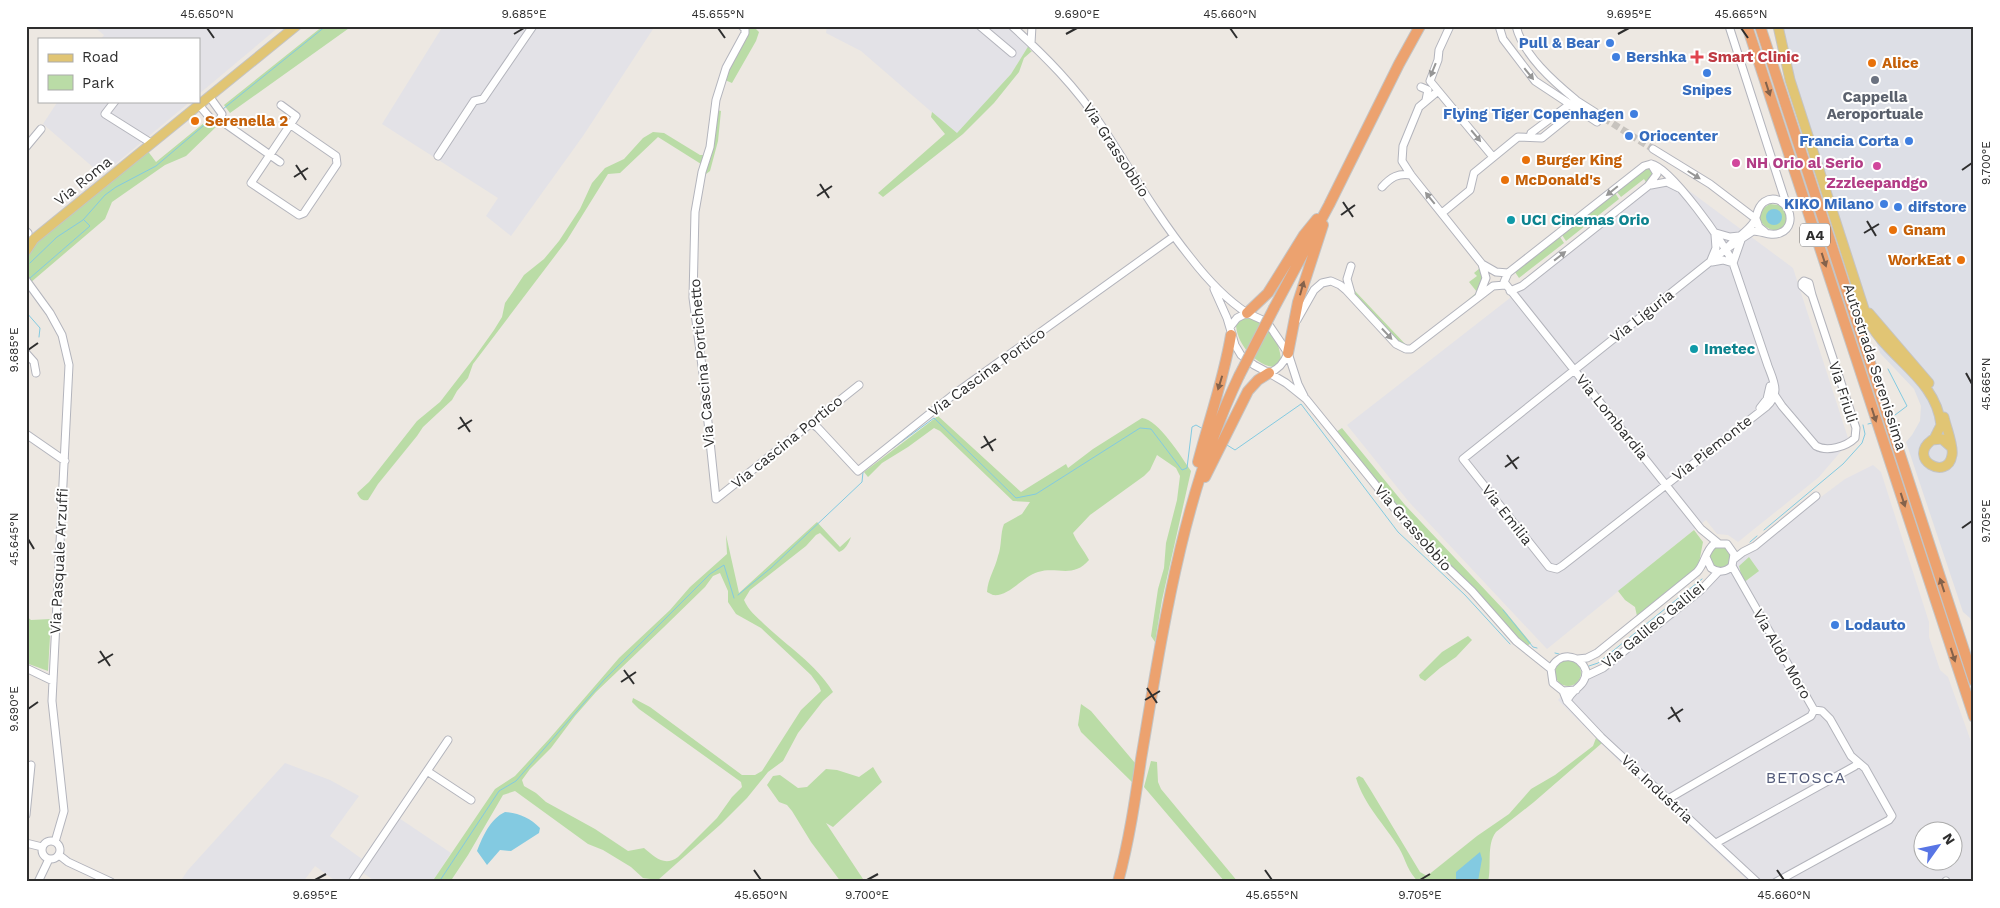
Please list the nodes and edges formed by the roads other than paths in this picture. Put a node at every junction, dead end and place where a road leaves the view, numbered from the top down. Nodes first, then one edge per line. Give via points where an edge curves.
1 (296, 26) edge
2 (533, 26) edge
3 (742, 26) edge
4 (980, 26) edge
5 (1012, 26) edge
6 (1032, 26) edge
7 (1414, 26) edge
8 (1420, 26) edge
9 (1450, 26) edge
10 (1499, 26) edge
11 (1516, 26) edge
12 (1729, 26) edge
13 (1747, 26) edge
14 (1760, 26) edge
15 (1778, 26) edge
16 (1783, 26) edge
17 (1031, 43) junction
18 (1780, 43) junction
19 (1012, 53) dead end
20 (1399, 64) junction
21 (1421, 87) dead end
22 (1438, 91) junction
23 (208, 96) junction
24 (114, 102) edge
25 (1425, 102) junction
26 (1573, 102) junction
27 (198, 104) junction
28 (280, 105) dead end
29 (1578, 109) junction
30 (217, 116) junction
31 (1604, 118) tunnel mouth
32 (1596, 122) tunnel mouth
33 (291, 125) junction
34 (41, 129) dead end
35 (1530, 137) junction
36 (150, 143) junction
37 (26, 147) edge
38 (1653, 149) tunnel mouth
39 (270, 155) junction
40 (438, 156) dead end
41 (1493, 157) junction
42 (280, 162) dead end
43 (1651, 164) junction
44 (1412, 175) junction
45 (1648, 186) junction
46 (1382, 187) dead end
47 (1680, 189) junction
48 (1329, 205) junction
49 (1787, 206) junction
50 (1742, 208) junction
51 (1442, 213) junction
52 (1756, 219) junction
53 (1765, 232) junction
54 (1715, 233) junction
55 (1742, 235) junction
56 (29, 236) edge
57 (1173, 237) junction
58 (1726, 249) junction
59 (26, 251) edge
60 (1709, 262) junction
61 (1733, 263) junction
62 (1482, 264) junction
63 (1351, 266) dead end
64 (1508, 273) junction
65 (26, 280) edge
66 (1210, 282) junction
67 (29, 286) edge
68 (1522, 286) junction
69 (1507, 288) junction
70 (1812, 295) dead end
71 (1479, 296) junction
72 (1353, 298) junction
73 (1522, 305) junction
74 (1864, 307) junction
75 (1247, 313) junction
76 (1293, 328) junction
77 (1230, 331) junction
78 (1288, 352) junction
79 (26, 353) edge
80 (1574, 369) junction
81 (36, 373) dead end
82 (1268, 373) junction
83 (859, 385) dead end
84 (1772, 385) junction
85 (1775, 397) junction
86 (1306, 399) junction
87 (1758, 412) junction
88 (1790, 414) junction
89 (811, 424) junction
90 (26, 434) edge
91 (1934, 440) junction
92 (1950, 446) junction
93 (65, 461) junction
94 (1666, 484) junction
95 (1816, 496) dead end
96 (716, 500) joint
97 (1190, 509) junction
98 (1701, 529) junction
99 (1718, 543) junction
100 (1730, 546) junction
101 (1743, 552) junction
102 (1707, 554) junction
103 (1733, 563) junction
104 (1721, 571) junction
105 (1742, 586) junction
106 (1539, 658) junction
107 (1559, 658) junction
108 (1578, 659) junction
109 (26, 668) edge
110 (1551, 669) junction
111 (1586, 676) junction
112 (53, 681) junction
113 (1974, 681) edge
114 (1576, 690) junction
115 (1563, 691) junction
116 (1567, 701) junction
117 (1814, 710) junction
118 (1974, 717) edge
119 (448, 740) dead end
120 (1858, 762) junction
121 (31, 765) dead end
122 (427, 770) junction
123 (1668, 799) junction
124 (471, 800) dead end
125 (26, 815) edge
126 (55, 842) junction
127 (26, 843) edge
128 (1716, 843) junction
129 (42, 847) junction
130 (60, 854) junction
131 (49, 860) junction
132 (1749, 874) junction
133 (38, 882) edge
134 (112, 882) edge
135 (352, 882) edge
136 (1118, 882) edge
137 (1753, 882) edge
138 (1758, 882) edge
139 (1776, 882) edge

1 - 23 main road, Via Roma
2 - 40 street via 483,99 474,101
3 - 96 street, Via Cascina Portichetto via 744,33 726,68 716,100 710,147 695,212 693,298
4 - 19 street
5 - 17 street, Via Grassobbio
6 - 17 street
7 - 20 highway
8 - 20 highway
9 -> 22 street via 1430,78
10 -> 26 street via 1503,40 1535,81
11 - 26 street via 1524,46
12 - 49 street
13 -> 118 highway, Autostrada Serenissima / A4
113 -> 14 highway, Autostrada Serenissima / A4
15 - 18 main road
16 - 18 main road
17 - 57 street, Via Grassobbio via 1079,94
18 - 74 main road
20 - 48 highway
21 - 25 street via 1429,92
22 - 25 street
22 -> 41 street
23 - 27 main road, Via Roma
23 - 30 street
24 - 36 street via 106,114
25 - 44 street via 1418,110 1401,152
26 - 29 street
26 - 31 street
26 - 35 street
27 - 30 street
27 - 36 main road, Via Roma
28 - 33 street via 296,116
29 - 32 street
29 - 35 street via 1542,138
30 - 39 street
33 - 39 street
33 - 39 street via 336,156 337,164 304,213 299,215 251,183
34 - 37 street
35 - 41 street via 1518,137
36 - 56 main road, Via Roma
38 -> 50 street
39 - 42 street
41 - 51 street via 1473,174 1470,190
43 - 45 street via 1657,174
43 - 47 street via 1658,165
43 -> 64 street via 1637,170
44 - 46 street via 1396,175
51 -> 44 street
45 - 47 street via 1663,182
68 -> 45 street
47 - 54 street
48 - 75 highway via 1304,234 1268,293
76 -> 48 highway via 1305,276
48 - 97 highway, bridge via 1239,376 1200,472
49 - 52 street via 1776,200 1765,202 1758,209
49 - 53 street via 1790,216 1787,228 1780,233
50 - 52 street
50 - 55 street via 1747,220
51 - 62 street
52 - 53 street
52 - 55 street
53 - 55 street, Via Liguria
54 - 55 street, Via Liguria via 1730,237
54 - 58 street
54 - 60 street via 1716,248
55 - 58 street, Via Liguria
55 - 61 street
56 - 59 main road, Via Roma
57 - 66 street, Via Grassobbio
57 - 89 street, Via Cascina Portico via 953,395 858,471
58 - 60 street, Via Liguria
58 - 61 street
60 - 61 street via 1723,260
60 - 80 street, Via Liguria
61 - 84 street
62 - 64 street via 1496,272
62 - 71 street via 1486,278
63 - 72 street via 1347,279
64 - 69 street via 1504,279
65 - 67 street, Via Pasquale Arzuffi
66 - 75 street, Via Grassobbio
66 - 77 street, Via Grassobbio via 1222,303
67 - 93 street, Via Pasquale Arzuffi via 62,335 69,365
68 - 69 street
68 - 73 street
69 - 71 street via 1496,285
69 - 73 street, Via Lombardia
70 - 88 street, Via Friuli via 1856,435 1848,443 1819,448 1812,444
72 -> 71 street via 1396,344 1406,349 1418,345
72 - 76 street via 1340,285 1322,283 1314,290
73 - 80 street, Via Lombardia
74 - 91 main road via 1878,336 1932,396 1941,425
74 - 92 main road via 1936,393
75 - 77 street via 1237,318
75 - 78 street, Via Grassobbio via 1267,322
76 - 78 highway
77 - 82 street, Via Grassobbio via 1241,354
77 -> 97 highway via 1226,363 1194,476
78 - 82 street via 1280,367
78 - 86 street, Via Grassobbio
79 - 81 street via 34,362
80 - 94 street, Via Lombardia
80 - 94 street, Via Emilia via 1463,459 1547,565 1552,569 1562,566
82 - 86 street, Via Grassobbio
82 - 97 highway via 1248,391
83 - 89 street, Via cascina Portico
84 - 85 street, Via Friuli
84 - 87 street, Via Piemonte
84 - 88 street, Via Friuli
85 - 87 street, Via Piemonte
85 - 88 street, Via Friuli
86 - 106 street, Via Grassobbio via 1425,546 1516,641
87 - 94 street, Via Piemonte
89 - 96 street, Via cascina Portico
90 - 93 street
91 - 92 main road via 1942,439
91 - 92 main road via 1927,444 1924,454 1932,466 1940,468 1949,463 1952,456
93 - 112 street, Via Pasquale Arzuffi
94 - 98 street, Via Lombardia
95 - 101 street via 1755,546
97 - 136 highway via 1172,583 1132,823
98 - 99 street, Via Lombardia
98 - 102 street, Via Lombardia
99 - 100 street
99 - 102 street
100 - 101 street
100 - 103 street via 1734,554
101 - 103 street
102 - 104 street via 1711,568
102 - 108 street via 1697,572 1597,652
103 - 104 street
103 - 105 street, Via Aldo Moro
104 - 105 street, Via Aldo Moro via 1734,577
104 - 111 street, Via Galileo Galilei via 1603,668
105 - 117 street, Via Aldo Moro
106 - 107 street
106 - 110 street, Via Grassobbio
107 - 108 street via 1569,656
107 - 110 street
108 - 111 street
109 - 112 street
110 - 115 street via 1553,683
111 - 114 street
112 - 126 street, Via Pasquale Arzuffi via 52,701 64,811
114 - 115 street
114 - 116 street
115 - 116 street, Via Industria
116 - 123 street, Via Industria
117 - 120 street, Via Aldo Moro via 1822,711 1830,719 1851,756
117 - 123 street via 1811,716
119 - 122 street
120 - 128 street
120 - 139 street, Via Aldo Moro via 1866,768 1892,816
121 - 125 street
122 - 124 street
122 - 135 street
123 - 128 street, Via Industria
126 - 129 street via 45,843
126 - 130 street via 60,847
127 - 129 street
128 - 132 street, Via Industria
129 - 131 street via 43,855
130 - 131 street
130 - 134 street via 68,862
131 - 133 street
132 - 137 street, Via Industria
132 - 138 street, Via Industria

